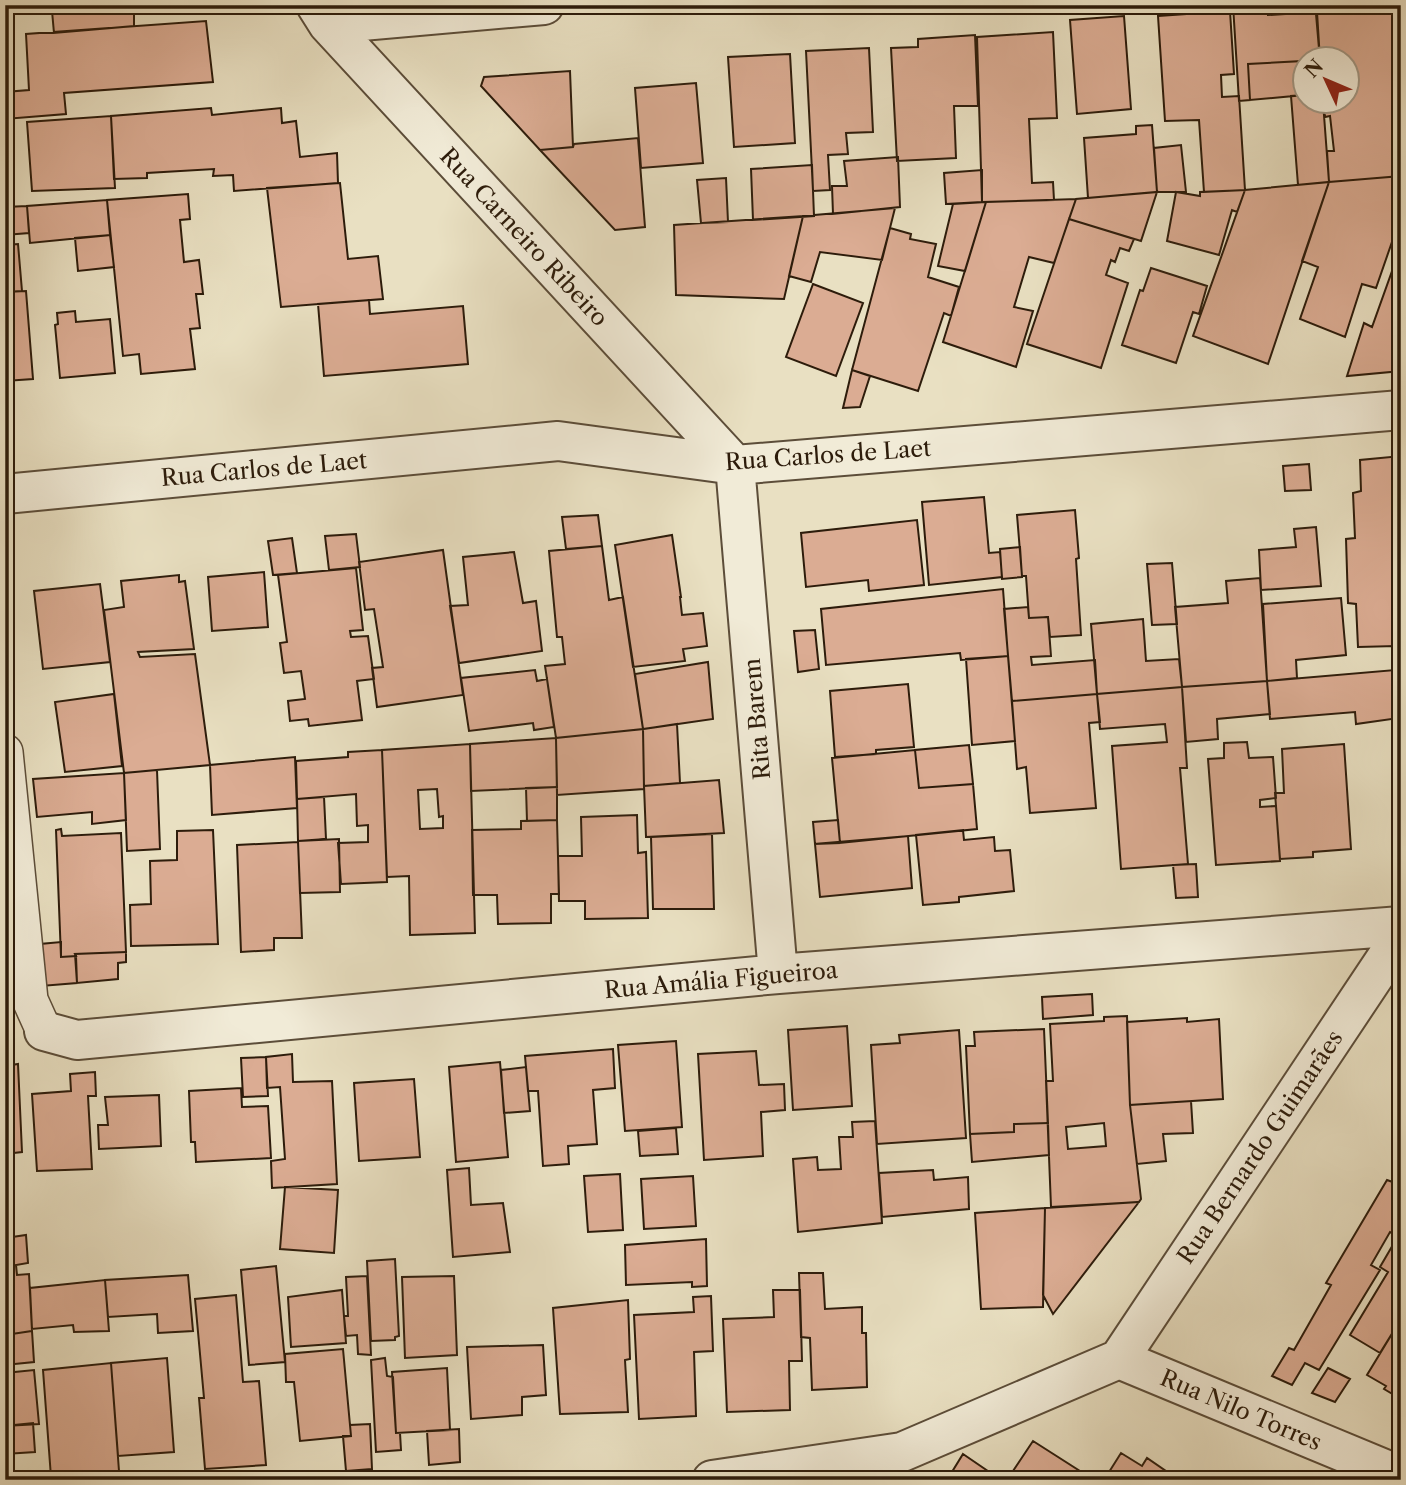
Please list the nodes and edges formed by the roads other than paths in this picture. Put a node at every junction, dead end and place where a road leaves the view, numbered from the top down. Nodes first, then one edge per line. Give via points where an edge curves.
1 (544, 5) edge
2 (322, 15) edge
3 (1401, 410) edge
4 (735, 465) junction
5 (5, 494) edge
6 (5, 752) edge
7 (1401, 926) edge
8 (1401, 936) edge
9 (778, 974) junction
10 (44, 1031) joint
11 (1119, 1359) junction
12 (1401, 1476) edge
13 (722, 1479) edge

1 - 2 street
2 - 4 street, Rua Carneiro Ribeiro
3 - 4 street, Rua Carlos de Laet
4 - 5 street, Rua Carlos de Laet via 558,441
4 - 9 street, Rita Barem
6 - 10 lane via 30,1000
7 - 9 street, Rua Amália Figueiroa
8 - 11 street, Rua Bernardo Guimarães
9 - 10 street, Rua Amália Figueiroa via 77,1040
11 - 12 street, Rua Nilo Torres
11 - 13 street via 902,1452

